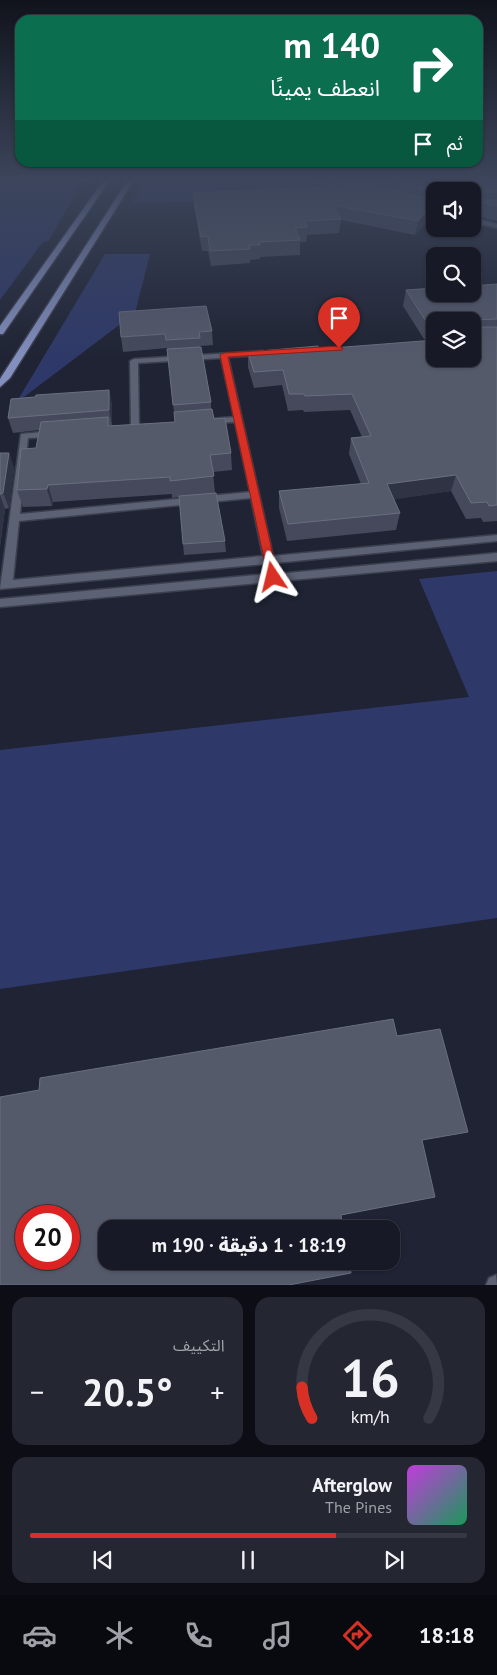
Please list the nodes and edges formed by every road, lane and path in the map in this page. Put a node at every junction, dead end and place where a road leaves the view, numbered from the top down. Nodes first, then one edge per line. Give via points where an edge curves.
1 (65, 240) edge
2 (93, 240) edge
3 (0, 332) edge
4 (272, 352) edge
5 (224, 355) junction
6 (0, 384) edge
7 (238, 419) junction
8 (201, 422) edge
9 (145, 427) edge
10 (61, 433) edge
11 (255, 496) junction
12 (15, 518) junction
13 (497, 538) edge
14 (497, 557) edge
15 (270, 559) junction
16 (273, 577) junction
17 (3, 585) edge
18 (0, 603) edge

1 - 3 main road
2 - 6 main road
4 - 5 lane
5 - 7 lane
5 - 9 lane via 134,361 131,428
7 - 8 lane
7 - 11 lane
10 - 12 lane via 24,436
11 - 12 lane
11 - 15 lane
12 - 17 lane
13 - 15 lane
14 - 16 lane
15 - 16 lane
15 - 17 lane
16 - 18 lane

